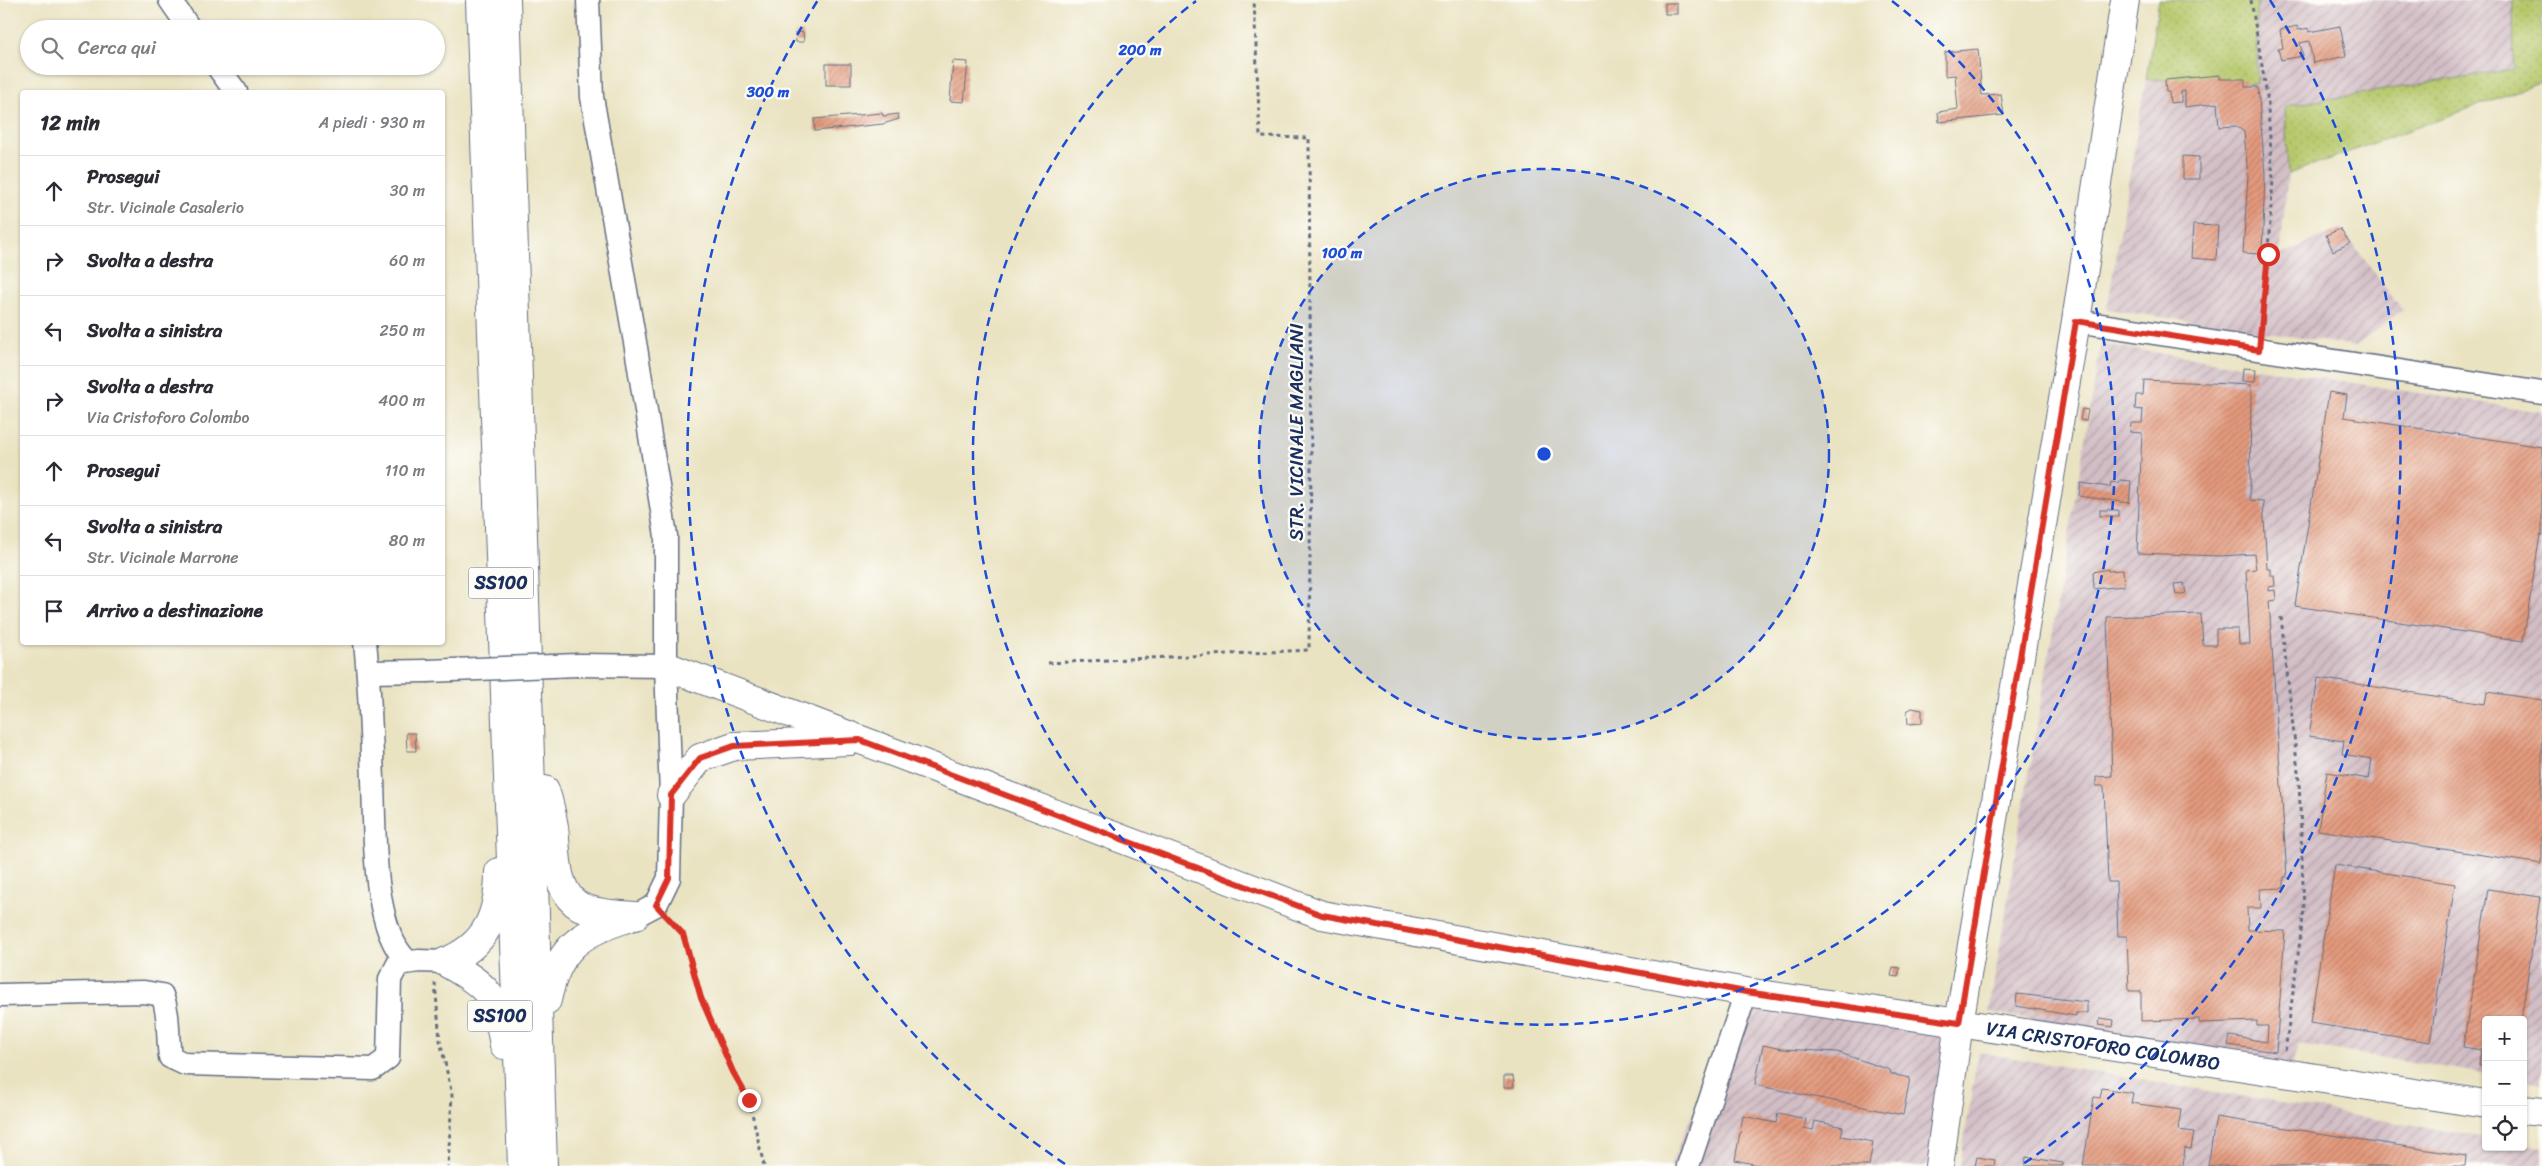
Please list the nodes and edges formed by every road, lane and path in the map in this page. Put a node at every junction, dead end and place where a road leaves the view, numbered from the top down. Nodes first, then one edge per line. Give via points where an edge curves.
1 (170, 0) edge
2 (480, 0) edge
3 (506, 0) edge
4 (588, 0) edge
5 (1254, 0) edge
6 (2126, 0) edge
7 (2252, 0) edge
8 (184, 20) edge
9 (224, 75) edge
10 (235, 90) edge
11 (2076, 321) junction
12 (2259, 350) junction
13 (2542, 394) edge
14 (2281, 617) dead end
15 (365, 645) edge
16 (1048, 662) dead end
17 (666, 666) junction
18 (368, 672) junction
19 (860, 740) junction
20 (532, 750) junction
21 (671, 795) junction
22 (509, 798) junction
23 (645, 911) junction
24 (407, 961) junction
25 (439, 962) junction
26 (1746, 992) junction
27 (0, 995) edge
28 (1959, 1023) junction
29 (541, 1028) junction
30 (2282, 1072) junction
31 (519, 1092) junction
32 (2482, 1103) edge
33 (2527, 1110) edge
34 (2542, 1112) edge
35 (448, 1166) edge
36 (522, 1166) edge
37 (543, 1166) edge
38 (764, 1166) edge
39 (1688, 1166) edge
40 (1939, 1166) edge

1 - 8 street
2 - 22 main road, SS100
3 - 20 main road, SS100
4 - 17 street via 592,96 666,536
5 - 16 path, STR. VICINALE MAGLIANI via 1260,137 1309,138 1309,650
6 - 11 main road
7 - 12 path via 2268,96 2273,180
9 - 10 street
11 - 12 street
11 - 28 main road
12 - 13 street
14 - 30 path via 2299,781 2304,910
15 - 18 street
17 - 18 street, bridge via 578,665
17 - 19 main road, VIA CRISTOFORO COLOMBO
17 - 21 street
18 - 24 street via 378,885 388,930 399,954
19 - 21 main road via 734,746 700,758
19 - 26 main road, VIA CRISTOFORO COLOMBO via 1322,915
20 - 23 main road, SS100 via 552,818 562,885 576,904 607,914
20 - 29 main road, SS100
21 - 23 street via 669,878
22 - 25 main road, SS100 via 499,817 499,876 490,926 468,950
22 - 31 main road, SS100
23 - 29 main road, SS100 via 581,936 552,978
23 - 38 path via 683,934 701,998 733,1072 749,1100
24 - 25 street
24 - 27 street via 398,964 390,980 388,1058 373,1069 185,1064 170,1058 168,1009 162,995 144,992
25 - 31 main road, SS100 via 471,977 489,992 499,1012 508,1065
25 - 35 path via 440,1040 452,1094
26 - 28 main road, VIA CRISTOFORO COLOMBO
26 - 39 street
28 - 30 main road, VIA CRISTOFORO COLOMBO
28 - 40 main road
29 - 37 main road, SS100
30 - 32 main road, VIA CRISTOFORO COLOMBO
31 - 36 main road, SS100
33 - 34 main road

